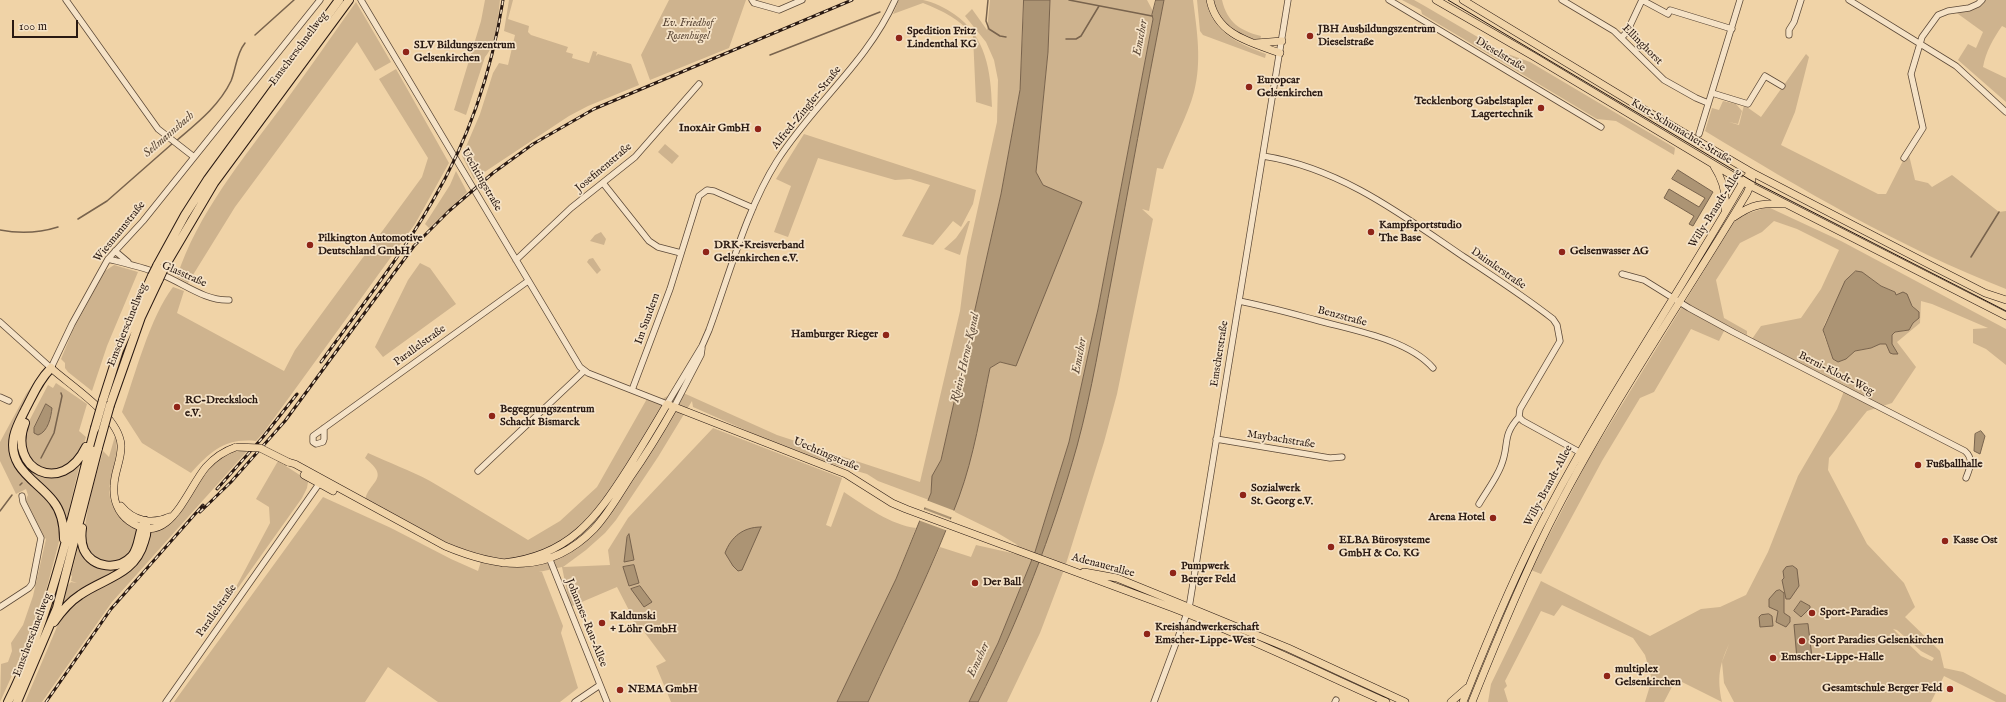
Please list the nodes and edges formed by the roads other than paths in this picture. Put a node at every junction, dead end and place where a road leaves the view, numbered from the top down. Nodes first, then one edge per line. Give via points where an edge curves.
1 (66, 0) edge
2 (320, 0) edge
3 (339, 0) edge
4 (348, 0) edge
5 (361, 0) edge
6 (752, 0) edge
7 (802, 0) edge
8 (895, 0) edge
9 (1210, 0) edge
10 (1389, 0) edge
11 (1436, 0) edge
12 (1463, 0) edge
13 (1562, 0) edge
14 (1642, 0) edge
15 (1740, 0) edge
16 (1801, 0) edge
17 (1849, 0) edge
18 (1982, 0) edge
19 (1289, 2) edge
20 (1732, 30) junction
21 (1789, 35) dead end
22 (1621, 38) junction
23 (1282, 41) junction
24 (1252, 43) junction
25 (1920, 44) junction
26 (1280, 53) junction
27 (699, 84) dead end
28 (1782, 86) dead end
29 (1712, 93) junction
30 (1708, 103) junction
31 (2006, 112) edge
32 (1601, 127) dead end
33 (1699, 134) dead end
34 (1263, 156) junction
35 (194, 157) junction
36 (1904, 158) dead end
37 (1713, 164) junction
38 (1751, 172) junction
39 (1743, 182) junction
40 (603, 183) junction
41 (1751, 186) junction
42 (1788, 205) junction
43 (753, 208) junction
44 (1724, 215) junction
45 (1731, 220) junction
46 (115, 251) junction
47 (681, 253) junction
48 (108, 260) junction
49 (516, 260) junction
50 (132, 264) junction
51 (1622, 274) dead end
52 (155, 277) junction
53 (528, 281) junction
54 (1673, 299) junction
55 (229, 300) dead end
56 (2006, 300) edge
57 (1239, 301) junction
58 (1680, 303) junction
59 (2006, 316) edge
60 (0, 322) edge
61 (51, 368) junction
62 (1433, 368) dead end
63 (584, 371) junction
64 (632, 390) junction
65 (0, 397) edge
66 (10, 401) dead end
67 (670, 405) junction
68 (1519, 416) junction
69 (324, 428) dead end
70 (1216, 439) junction
71 (91, 441) junction
72 (1583, 454) junction
73 (1342, 457) dead end
74 (478, 471) dead end
75 (1966, 478) dead end
76 (318, 481) junction
77 (22, 496) dead end
78 (1479, 504) dead end
79 (83, 509) junction
80 (144, 525) junction
81 (548, 554) junction
82 (63, 555) junction
83 (1054, 563) joint
84 (0, 607) edge
85 (1188, 611) junction
86 (43, 642) junction
87 (600, 685) junction
88 (1470, 685) junction
89 (1473, 701) edge
90 (8, 702) edge
91 (18, 702) edge
92 (166, 702) edge
93 (575, 702) edge
94 (607, 702) edge
95 (1154, 702) edge
96 (1386, 702) edge
97 (1406, 702) edge
98 (1452, 702) edge
99 (1463, 702) edge

1 - 35 street via 158,129
2 - 35 street, Wiesmannstraße
3 - 52 highway, Emscherschnellweg, bridge via 208,179 157,266
4 - 52 highway, Emscherschnellweg, bridge via 214,183 165,266
5 - 49 street, Uechtingstraße
6 - 7 street via 754,3 779,10
8 - 43 street, Alfred-Zingler-Straße via 868,48 785,149
9 - 24 main road via 1215,15 1227,31
10 - 32 street, Dieselstraße
11 - 37 main road, Kurt-Schumacher-Straße
12 - 38 main road, Kurt-Schumacher-Straße
13 - 22 street, Ellinghorst via 1614,31
14 - 20 street via 1668,14 1670,10
14 - 22 street via 1627,32
15 - 20 street
16 - 21 street
17 - 25 street
18 - 25 street via 1969,8 1938,15
19 - 23 street, Emscherstraße
20 - 29 street
22 - 30 street, Ellinghorst via 1664,80
23 - 24 main road
23 - 26 street, Emscherstraße
24 - 26 main road
25 - 31 street via 1956,66
25 - 36 street via 1911,74 1923,128
26 - 34 street, Emscherstraße
27 - 40 street, Josefinenstraße via 635,157
28 - 29 street via 1765,76 1748,104
29 - 30 street
30 - 33 street
34 - 57 street, Emscherstraße
34 - 68 street, Daimlerstraße via 1299,164 1361,190 1410,220 1553,319 1560,341 1520,410
35 - 46 street, Wiesmannstraße via 143,221
37 - 39 main road, Kurt-Schumacher-Straße
37 - 44 main road via 1725,188
38 - 39 main road, Willy-Brandt-Allee
38 - 41 main road, Willy-Brandt-Allee
38 - 56 main road, Kurt-Schumacher-Straße via 1985,293
39 - 41 main road, Kurt-Schumacher-Straße
39 - 44 main road, Willy-Brandt-Allee
40 - 47 street via 648,241 658,247
40 - 49 street, Josefinenstraße via 571,208
41 - 42 main road, Kurt-Schumacher-Straße
41 - 45 main road, Willy-Brandt-Allee
42 - 45 main road via 1762,204 1744,210
42 - 59 main road, Kurt-Schumacher-Straße
43 - 47 street, Im Sundern via 714,191 704,192 696,203
43 - 67 street, Alfred-Zingler-Straße via 702,346
44 - 54 main road, Willy-Brandt-Allee
45 - 58 main road, Willy-Brandt-Allee
46 - 48 street, Wiesmannstraße
46 - 50 street, Glasstraße
47 - 64 street, Im Sundern
48 - 50 street, Glasstraße
48 - 61 street, Wiesmannstraße
49 - 53 street, Uechtingstraße
50 - 55 street, Glasstraße via 166,276 212,299
51 - 54 street, Berni-Klodt-Weg via 1644,280
52 - 71 highway, Emscherschnellweg, bridge via 119,350
52 - 79 highway, Emscherschnellweg, bridge via 110,405
53 - 63 street, Uechtingstraße
53 - 69 street, Parallelstraße
54 - 58 street, Berni-Klodt-Weg
54 - 72 main road, Willy-Brandt-Allee
57 - 62 street, Benzstraße via 1376,337 1413,352 1428,361
57 - 70 street, Emscherstraße
58 - 72 main road, Willy-Brandt-Allee
58 - 75 street, Berni-Klodt-Weg via 1966,451 1972,462
60 - 61 street
61 - 71 highway via 22,432 21,447 25,457 31,465 40,470 61,473 79,460
61 - 80 main road via 103,413 117,431 121,449 115,476 114,492 117,506 128,521
61 - 82 highway via 42,377 22,418 14,436 14,450 23,472 59,509 64,532
63 - 64 street, Uechtingstraße
63 - 74 street
64 - 67 street, Uechtingstraße
65 - 66 street
67 - 81 main road via 638,466 601,521 579,541
67 - 83 main road, Uechtingstraße via 846,474 892,502 916,513
68 - 72 street via 1523,421
68 - 78 street, Daimlerstraße via 1510,426 1499,471
70 - 73 street, Maybachstraße via 1330,458
70 - 85 street, Emscherstraße
71 - 82 highway, Emscherschnellweg
72 - 88 main road, Willy-Brandt-Allee via 1549,509 1511,587
72 - 89 main road, Willy-Brandt-Allee via 1526,571
76 - 80 main road, bridge via 260,448 236,447 210,462 167,523 157,527
76 - 81 main road via 468,556 518,564
76 - 92 street, Parallelstraße
77 - 84 street via 42,542 32,584
79 - 80 highway via 83,546 89,557 100,564 113,566 128,559 136,548
79 - 86 highway, Emscherschnellweg via 57,608
80 - 86 highway via 142,549 130,566 75,599 57,618
81 - 87 street, Johannes-Rau-Allee
82 - 90 highway, Emscherschnellweg via 37,636
83 - 85 main road, Adenauerallee
85 - 95 street, Emscherstraße
85 - 96 main road, Adenauerallee
85 - 97 main road, Adenauerallee via 1288,648
86 - 91 highway, Emscherschnellweg
87 - 93 street
87 - 94 street, Johannes-Rau-Allee
88 - 98 main road
88 - 99 main road, Willy-Brandt-Allee

